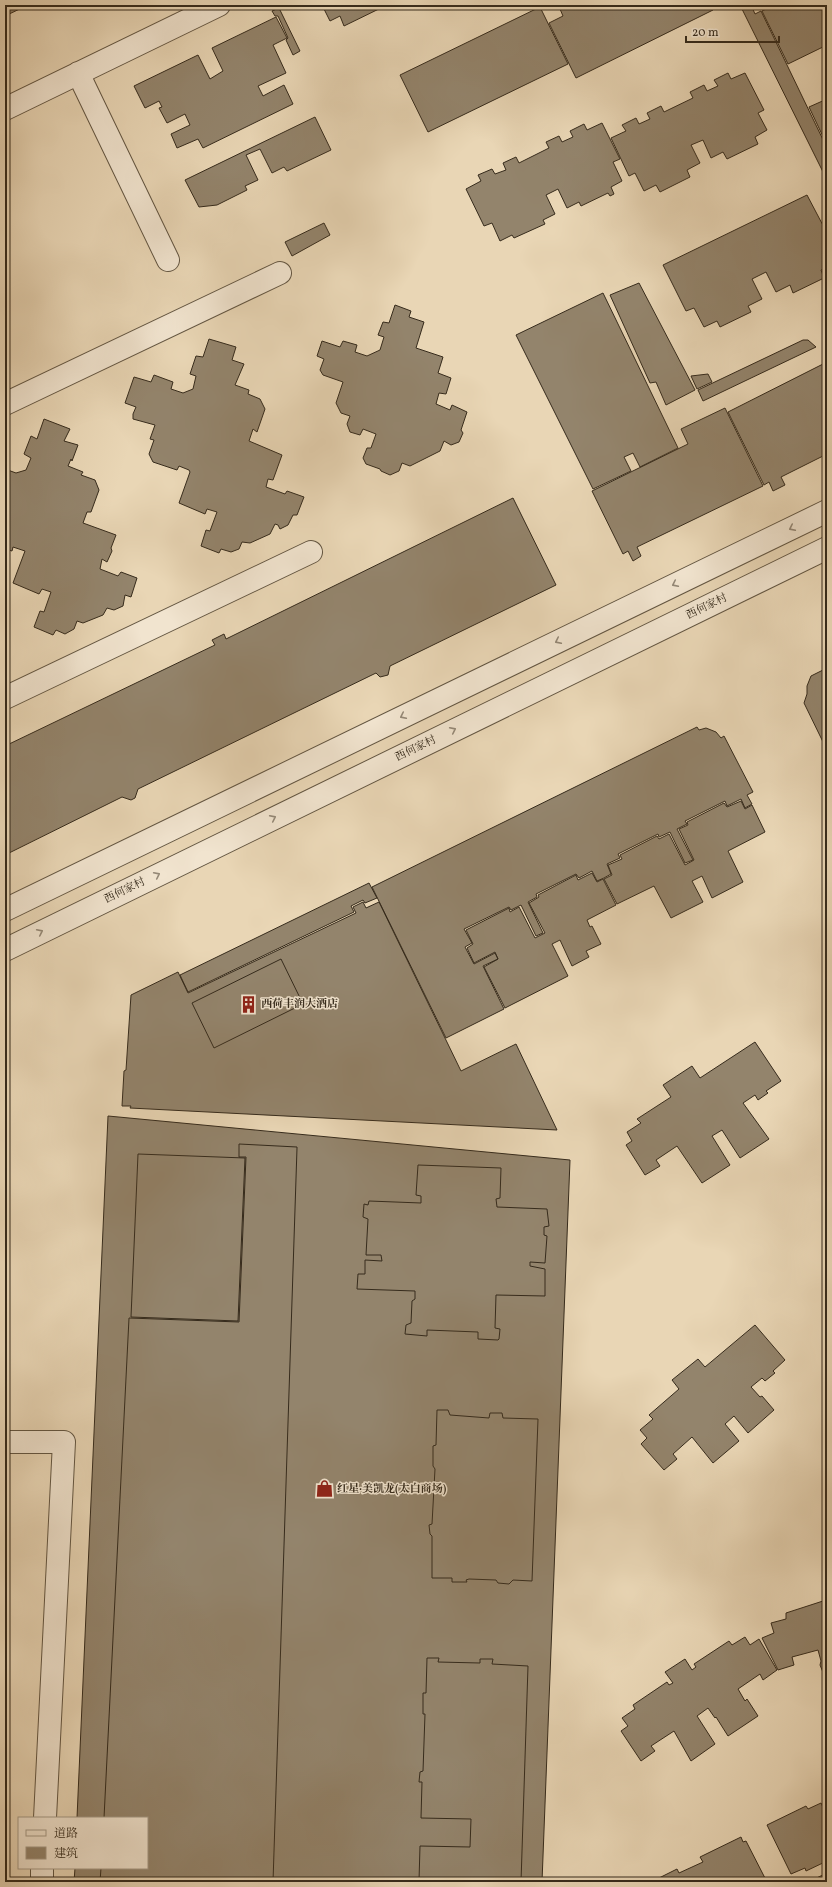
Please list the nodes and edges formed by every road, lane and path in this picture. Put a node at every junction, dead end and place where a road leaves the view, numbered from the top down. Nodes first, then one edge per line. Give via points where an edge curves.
1 (219, 5) edge
2 (78, 73) junction
3 (5, 108) edge
4 (168, 260) dead end
5 (280, 272) dead end
6 (5, 404) edge
7 (827, 510) edge
8 (827, 548) edge
9 (311, 552) dead end
10 (5, 698) edge
11 (5, 910) edge
12 (5, 950) edge
13 (5, 1442) edge
14 (45, 1817) edge
15 (42, 1869) edge
16 (42, 1882) edge

1 - 2 street
2 - 3 street
2 - 4 street
5 - 6 street
7 -> 11 street
12 -> 8 street, 西何家村
9 - 10 street
13 - 14 street via 64,1442
15 - 16 street

